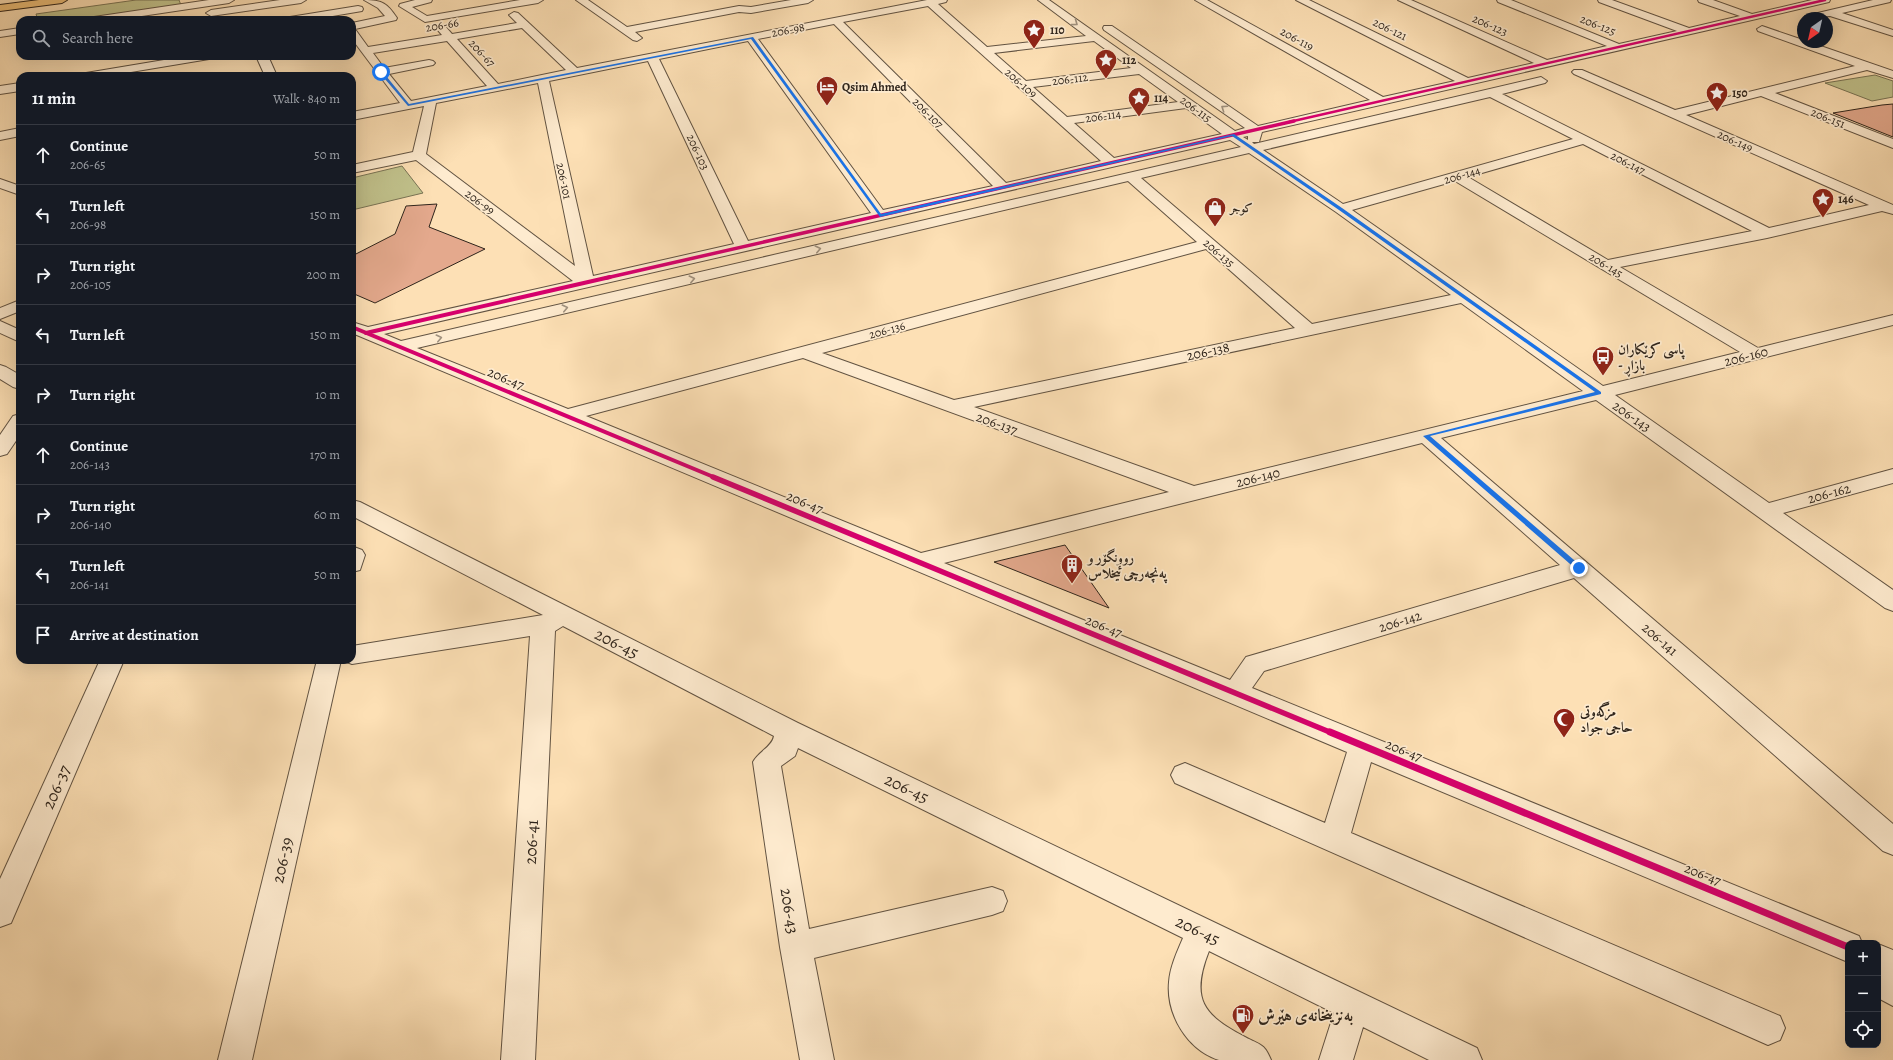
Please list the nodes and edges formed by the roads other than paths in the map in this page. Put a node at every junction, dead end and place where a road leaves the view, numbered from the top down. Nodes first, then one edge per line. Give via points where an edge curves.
1 (35, 0) edge
2 (61, 0) edge
3 (229, 0) edge
4 (301, 0) edge
5 (369, 0) edge
6 (538, 0) edge
7 (581, 0) edge
8 (724, 0) edge
9 (907, 0) edge
10 (1043, 0) edge
11 (1200, 0) edge
12 (1301, 0) edge
13 (1402, 0) edge
14 (1502, 0) edge
15 (1603, 0) edge
16 (1703, 0) edge
17 (1886, 0) edge
18 (420, 1) edge
19 (811, 1) edge
20 (936, 1) edge
21 (1815, 1) edge
22 (360, 5) edge
23 (917, 5) junction
24 (504, 6) junction
25 (0, 8) edge
26 (739, 9) junction
27 (194, 12) junction
28 (1833, 12) edge
29 (1833, 14) edge
30 (144, 16) edge
31 (309, 16) edge
32 (354, 16) edge
33 (1752, 17) junction
34 (838, 18) junction
35 (427, 19) junction
36 (1797, 20) edge
37 (1100, 22) dead end
38 (524, 24) junction
39 (356, 29) edge
40 (1762, 29) junction
41 (626, 30) junction
42 (1688, 31) junction
43 (16, 32) edge
44 (1747, 32) dead end
45 (1893, 33) edge
46 (0, 34) edge
47 (356, 37) edge
48 (449, 37) junction
49 (751, 38) junction
50 (1096, 38) junction
51 (1618, 47) junction
52 (651, 50) junction
53 (364, 51) junction
54 (985, 51) junction
55 (150, 60) edge
56 (184, 60) edge
57 (264, 60) edge
58 (429, 63) dead end
59 (161, 64) junction
60 (1546, 64) junction
61 (1601, 66) dead end
62 (1868, 66) junction
63 (1141, 70) junction
64 (135, 72) edge
65 (269, 72) edge
66 (381, 72) junction
67 (574, 72) junction
68 (1578, 72) junction
69 (1893, 75) edge
70 (543, 78) junction
71 (1467, 82) junction
72 (1023, 85) junction
73 (16, 87) edge
74 (496, 88) junction
75 (2, 89) edge
76 (1490, 92) junction
77 (1762, 92) junction
78 (431, 100) junction
79 (1381, 101) junction
80 (1189, 104) junction
81 (408, 105) junction
82 (1674, 114) junction
83 (356, 115) edge
84 (1064, 121) junction
85 (1256, 130) junction
86 (16, 133) edge
87 (1232, 135) junction
88 (0, 136) edge
89 (1584, 140) junction
90 (1893, 144) edge
91 (1251, 148) junction
92 (419, 155) junction
93 (1111, 163) junction
94 (356, 168) edge
95 (1130, 176) junction
96 (1456, 176) junction
97 (16, 181) edge
98 (2, 183) edge
99 (1003, 188) junction
100 (16, 189) edge
101 (1888, 208) edge
102 (1341, 209) junction
103 (880, 216) junction
104 (1767, 232) junction
105 (1208, 244) junction
106 (743, 247) junction
107 (1605, 265) junction
108 (586, 283) junction
109 (1464, 297) junction
110 (16, 307) edge
111 (0, 314) edge
112 (1893, 320) edge
113 (0, 326) edge
114 (359, 330) edge
115 (1308, 330) junction
116 (16, 335) edge
117 (400, 346) junction
118 (803, 352) junction
119 (1756, 354) junction
120 (0, 370) edge
121 (16, 380) edge
122 (1600, 393) junction
123 (952, 406) junction
124 (565, 416) junction
125 (16, 426) edge
126 (1426, 436) junction
127 (0, 450) edge
128 (1893, 476) edge
129 (1192, 493) junction
130 (356, 509) edge
131 (1764, 510) junction
132 (916, 562) junction
133 (1579, 568) junction
134 (1893, 602) edge
135 (554, 620) junction
136 (356, 654) edge
137 (110, 664) edge
138 (328, 664) edge
139 (1235, 693) junction
140 (789, 731) junction
141 (1362, 746) junction
142 (1185, 774) dead end
143 (1335, 839) junction
144 (1893, 842) edge
145 (992, 901) dead end
146 (0, 913) edge
147 (1202, 932) junction
148 (796, 947) junction
149 (1845, 947) edge
150 (1881, 960) edge
151 (1893, 965) edge
152 (1881, 980) edge
153 (1893, 990) edge
154 (1353, 1005) junction
155 (1768, 1028) dead end
156 (235, 1060) edge
157 (518, 1060) edge
158 (817, 1060) edge
159 (1254, 1060) edge
160 (1336, 1060) edge
161 (1465, 1060) edge

1 - 2 highway
2 - 25 highway
3 - 27 street
4 - 27 street
5 - 39 street via 382,6 392,18
6 - 24 street
7 - 41 street
8 - 26 street
9 - 23 street
10 -> 50 street, 206-115
11 - 79 street, 206-119
12 - 71 street, 206-121
13 - 60 street, 206-123
14 - 51 street, 206-125
15 - 42 street
16 - 33 street
17 - 28 street
18 - 35 street, 206-67 via 404,6
19 - 26 street via 751,10
20 - 23 street, 206-98
20 - 54 street, 206-109
21 - 33 street
22 - 31 street
22 - 32 street
23 - 34 street, 206-98
24 - 35 street
24 - 38 street
26 - 41 street
27 - 30 street
29 - 45 street
33 - 42 street
34 - 49 street, 206-98
34 - 99 street, 206-107
35 - 48 street, 206-67
36 - 40 street
85 -> 37 street, 206-115
38 - 48 street, 206-66
38 - 67 street
40 - 44 street
40 - 62 street
41 - 52 street
42 - 51 street
43 - 46 street
47 - 53 street
48 - 53 street, 206-66
48 - 74 street, 206-67
49 - 52 street, 206-98
49 - 103 street
50 - 54 street
50 - 63 street, 206-115
51 - 60 street
52 - 67 street, 206-98
52 - 106 street, 206-103
53 - 66 street
54 - 72 street, 206-109
55 - 59 street
56 - 59 street
57 - 65 street
58 - 66 street
59 - 64 street
60 - 71 street
61 - 68 street
62 - 69 street
62 - 77 street
63 - 72 street, 206-112
63 - 80 street, 206-115
66 - 81 street
67 - 70 street, 206-98
68 - 76 street
68 - 82 street, 206-149
70 - 74 street, 206-98
70 - 108 street, 206-101
71 - 79 street
72 - 84 street, 206-109
73 - 75 street
74 - 78 street, 206-98
76 - 89 street, 206-147
76 - 91 street
77 - 82 street
77 - 90 street, 206-151
78 - 81 street, 206-98
78 - 92 street
79 - 85 street
80 - 84 street, 206-114
80 - 87 street, 206-115
81 - 83 street, 206-98
82 - 101 street, 206-149
84 - 93 street, 206-109
85 - 87 street
85 - 91 street
86 - 88 street
87 - 91 street, 206-115
87 - 93 street
89 - 96 street, 206-144
89 - 104 street, 206-147
91 - 95 street
91 - 102 street, 206-143
92 - 94 street
92 - 108 street, 206-99
93 - 99 street
95 - 105 street, 206-135
117 -> 95 street
96 - 102 street, 206-144
96 - 107 street, 206-145
97 - 98 street
98 - 100 street
99 - 103 street
101 - 104 street
102 - 109 street, 206-143
103 - 106 street
104 - 107 street
105 - 115 street, 206-135
105 - 118 street, 206-136
106 - 108 street
107 - 119 street, 206-145
108 - 114 street
109 - 115 street, 206-138
109 - 122 street, 206-143
110 - 111 street
112 - 119 street, 206-160
113 - 116 street
114 - 117 street, 206-47
115 - 123 street, 206-138
117 - 124 street, 206-47
118 - 123 street, 206-137
118 - 124 street, 206-136
119 - 122 street, 206-160
120 - 121 street
122 - 126 street, 206-140
122 - 131 street, 206-143
123 - 129 street, 206-137
124 - 132 street, 206-47
125 - 127 street
126 - 129 street, 206-140
126 - 133 street, 206-141
128 - 131 street, 206-162
129 - 132 street, 206-140
130 - 135 street, 206-45
131 - 134 street, 206-143
132 - 139 street, 206-47
133 - 139 street, 206-142 via 1255,664
133 - 144 street, 206-141
135 - 136 street
135 - 140 street, 206-45
135 - 157 street, 206-41 via 543,628
137 - 146 street, 206-37
138 - 156 street, 206-39
139 - 141 street, 206-47
140 - 147 street, 206-45
140 - 148 street, 206-43 via 785,748 767,762
141 - 143 street
141 - 149 street, 206-47
142 - 143 street
143 - 155 street
145 - 148 street
147 - 154 street, 206-45
147 - 159 street via 1190,956 1183,986 1190,1014 1201,1030
148 - 158 street, 206-43
150 - 151 street
152 - 153 street
154 - 160 street
154 - 161 street, 206-45

